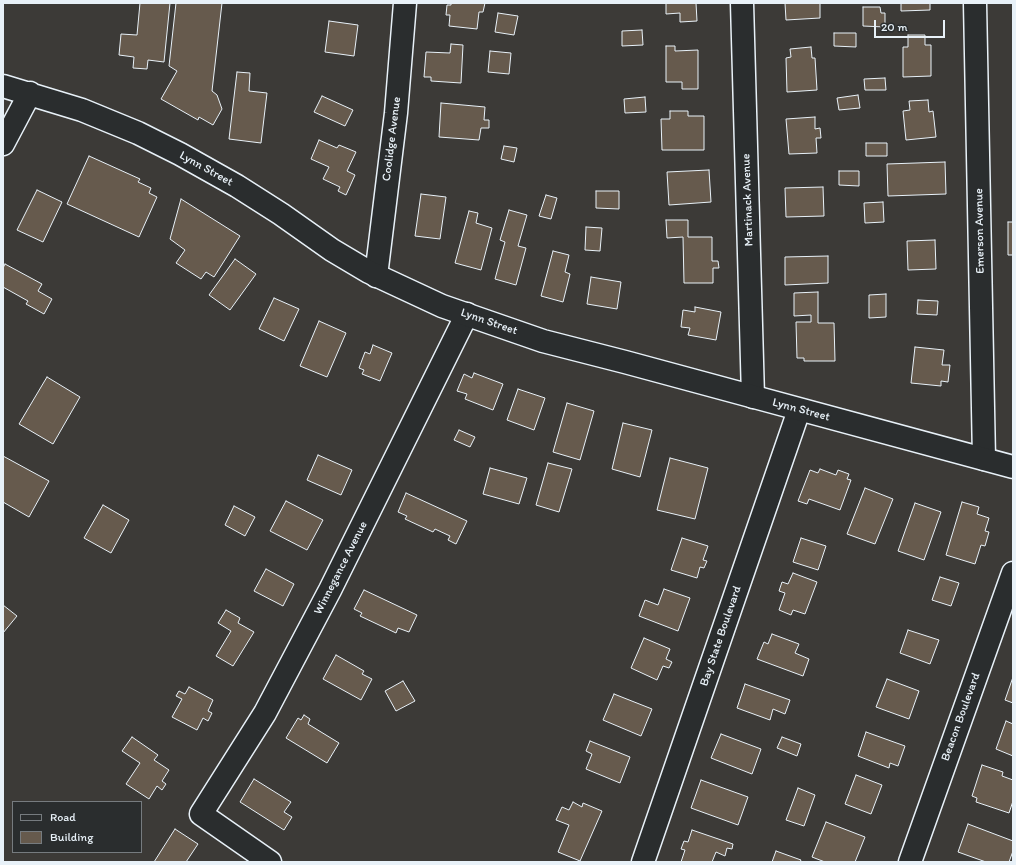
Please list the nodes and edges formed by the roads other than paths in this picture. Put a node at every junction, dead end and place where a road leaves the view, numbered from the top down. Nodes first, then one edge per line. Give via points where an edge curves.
1 (405, 3) edge
2 (742, 3) edge
3 (975, 3) edge
4 (3, 86) edge
5 (30, 93) junction
6 (3, 144) edge
7 (376, 276) junction
8 (467, 314) junction
9 (753, 397) junction
10 (799, 410) junction
11 (984, 460) junction
12 (1013, 467) edge
13 (1013, 573) edge
14 (270, 862) edge
15 (643, 862) edge
16 (910, 862) edge

1 - 7 street, Coolidge Avenue via 396,113
2 - 9 street, Martinack Avenue
3 - 11 street, Emerson Avenue
4 - 5 street, Lynn Street
5 - 6 street
5 - 7 street, Lynn Street via 82,110 138,133 190,159 237,186 332,250
7 - 8 street, Lynn Street via 442,306
8 - 9 street, Lynn Street via 543,341
8 - 14 street, Winnegance Avenue via 327,597 265,713 201,814
9 - 10 street, Lynn Street
10 - 11 street, Lynn Street
10 - 15 street, Bay State Boulevard
11 - 12 street, Lynn Street
13 - 16 street, Beacon Boulevard

